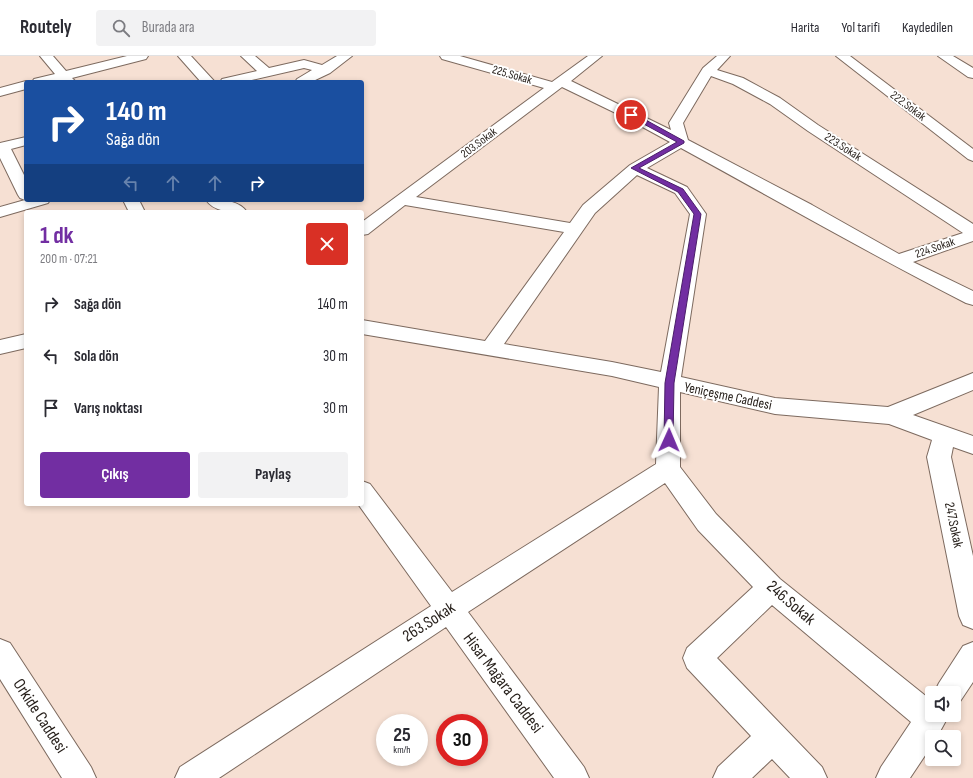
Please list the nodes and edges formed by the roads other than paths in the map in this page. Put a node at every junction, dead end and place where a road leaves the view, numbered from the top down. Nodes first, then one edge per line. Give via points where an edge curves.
1 (46, 56) edge
2 (142, 56) edge
3 (184, 56) edge
4 (247, 56) edge
5 (346, 56) edge
6 (446, 56) edge
7 (596, 56) edge
8 (724, 56) edge
9 (842, 56) edge
10 (944, 56) edge
11 (325, 70) junction
12 (708, 71) junction
13 (267, 72) junction
14 (973, 74) edge
15 (66, 79) edge
16 (206, 80) edge
17 (235, 80) edge
18 (306, 80) edge
19 (558, 84) junction
20 (24, 85) edge
21 (1, 90) edge
22 (24, 142) edge
23 (682, 142) junction
24 (973, 156) edge
25 (634, 168) junction
26 (24, 186) edge
27 (402, 200) junction
28 (27, 202) edge
29 (218, 202) edge
30 (236, 210) edge
31 (0, 212) edge
32 (364, 228) edge
33 (576, 229) junction
34 (973, 234) edge
35 (897, 261) junction
36 (973, 299) edge
37 (364, 327) edge
38 (24, 341) edge
39 (0, 347) edge
40 (490, 349) junction
41 (973, 381) edge
42 (670, 383) junction
43 (890, 416) junction
44 (945, 434) junction
45 (973, 445) edge
46 (668, 469) junction
47 (364, 494) edge
48 (771, 588) junction
49 (448, 610) junction
50 (973, 616) edge
51 (0, 653) edge
52 (973, 656) edge
53 (953, 686) edge
54 (925, 711) edge
55 (930, 722) edge
56 (772, 737) junction
57 (80, 778) edge
58 (191, 778) edge
59 (574, 778) edge
60 (729, 778) edge
61 (811, 778) edge
62 (892, 778) edge

1 - 15 street
2 - 15 street
3 - 16 street
4 - 13 street
5 - 11 street
6 - 19 street, 225.Sokak
7 - 19 street, 203.Sokak
8 - 12 street
9 - 24 street, 222.Sokak
10 - 14 street
11 - 13 street via 304,64
11 - 18 street
12 - 23 street via 676,123
12 - 34 street, 223.Sokak via 738,81 776,101
13 - 17 street
19 - 23 street, 225.Sokak via 631,115
19 - 27 street, 203.Sokak
20 - 21 street
22 - 26 street via 2,148
23 - 25 street
23 - 35 street, 225.Sokak
25 - 33 street via 590,209
25 - 42 street via 681,190 698,214
27 - 32 street, 203.Sokak
27 - 33 street
28 - 31 street
29 - 30 street
33 - 40 street
34 - 35 street, 224.Sokak
35 - 36 street, 225.Sokak
37 - 40 street, Yeniçeşme Caddesi
38 - 39 street
40 - 42 street, Yeniçeşme Caddesi via 612,369
41 - 43 street, Yeniçeşme Caddesi
42 - 43 street, Yeniçeşme Caddesi via 775,406
42 - 46 street
43 - 44 street
44 - 45 street
44 - 50 street, 247.Sokak via 939,457
46 - 48 street, 246.Sokak via 707,522
46 - 49 street, 263.Sokak
47 - 49 street, Hisar Mağara Caddesi
48 - 54 street, 246.Sokak
48 - 56 street via 698,658
49 - 58 street, 263.Sokak
49 - 59 street, Hisar Mağara Caddesi
51 - 57 street, Orkide Caddesi
52 - 53 street
55 - 62 street
56 - 60 street
56 - 61 street

